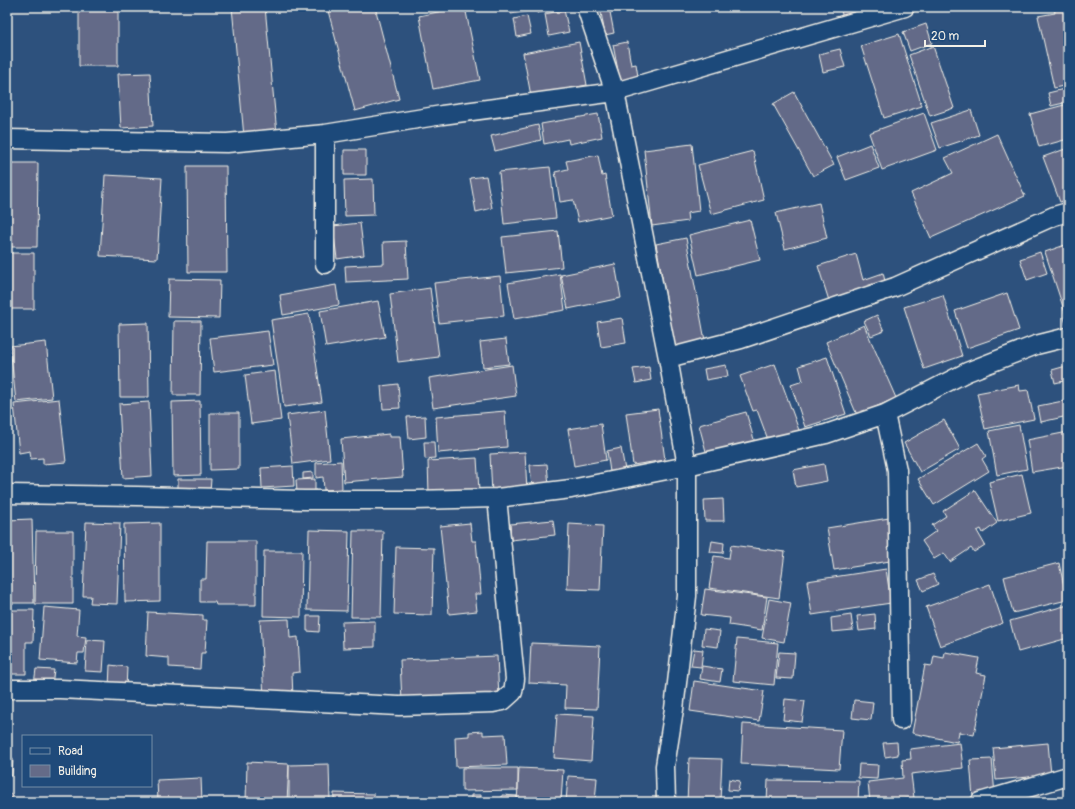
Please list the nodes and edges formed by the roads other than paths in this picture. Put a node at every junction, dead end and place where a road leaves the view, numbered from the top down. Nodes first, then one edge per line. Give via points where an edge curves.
1 (586, 7) edge
2 (905, 7) edge
3 (615, 92) junction
4 (325, 134) junction
5 (7, 139) edge
6 (1068, 212) edge
7 (325, 264) dead end
8 (1068, 337) edge
9 (668, 358) junction
10 (885, 414) junction
11 (686, 466) junction
12 (7, 494) edge
13 (497, 498) junction
14 (7, 689) edge
15 (901, 720) dead end
16 (1068, 776) edge
17 (666, 802) edge
18 (980, 802) edge

1 - 3 street
2 - 3 street
3 - 4 street via 442,115
3 - 9 street
4 - 5 street via 227,143
4 - 7 street
6 - 9 street via 894,287 742,339
8 - 10 street via 1036,345 967,372
9 - 11 street
10 - 11 street via 826,434
10 - 15 street via 897,470
11 - 13 street via 571,489
11 - 17 street via 687,596 665,766
12 - 13 street via 304,500
13 - 14 street via 515,680 513,692 503,701 399,706 60,689
16 - 18 street

